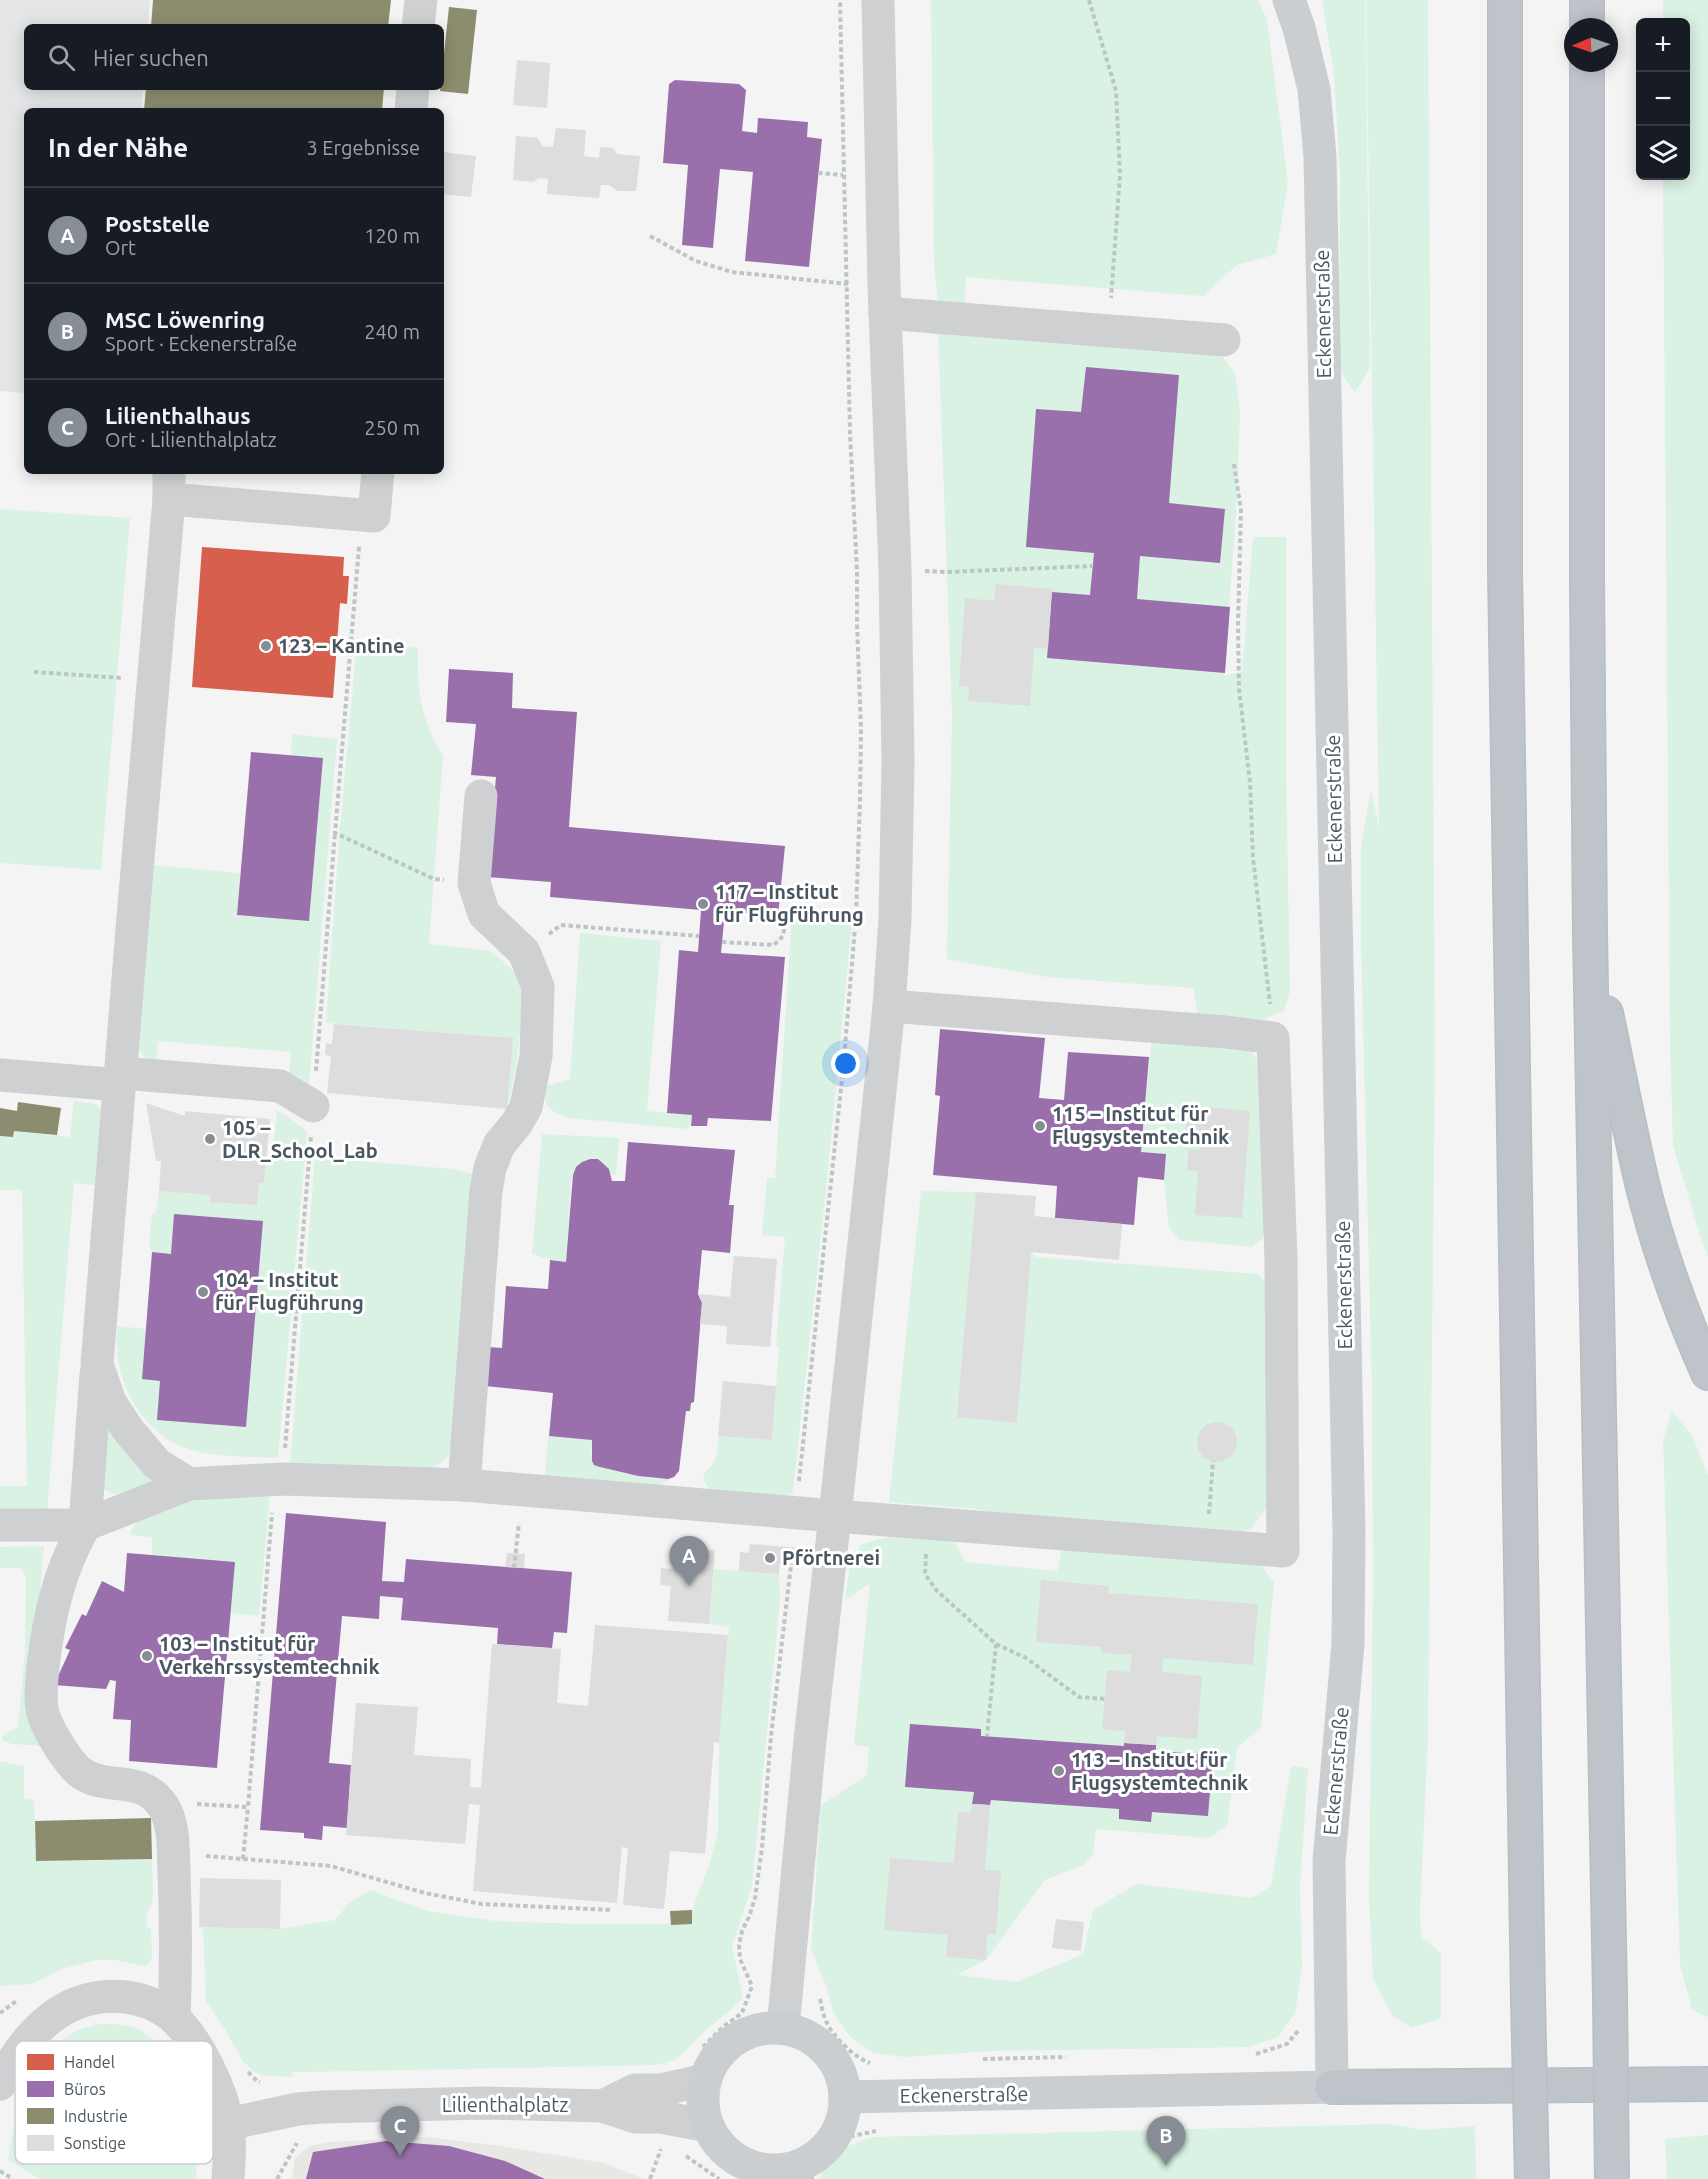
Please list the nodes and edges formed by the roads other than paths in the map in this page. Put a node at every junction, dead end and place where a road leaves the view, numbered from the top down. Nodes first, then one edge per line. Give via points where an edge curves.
1 (421, 0) edge
2 (878, 0) edge
3 (1289, 0) edge
4 (1505, 0) edge
5 (1587, 0) edge
6 (1587, 18) edge
7 (418, 24) edge
8 (1587, 72) edge
9 (413, 90) edge
10 (411, 108) edge
11 (885, 299) junction
12 (1224, 340) dead end
13 (378, 474) edge
14 (169, 485) edge
15 (481, 796) dead end
16 (1590, 935) junction
17 (888, 1006) junction
18 (0, 1075) edge
19 (121, 1079) junction
20 (313, 1106) road end
21 (97, 1364) junction
22 (1708, 1373) edge
23 (189, 1484) junction
24 (464, 1485) junction
25 (835, 1516) junction
26 (0, 1525) edge
27 (85, 1525) junction
28 (174, 2018) junction
29 (783, 2028) junction
30 (19, 2041) edge
31 (194, 2041) edge
32 (9, 2047) edge
33 (703, 2065) junction
34 (213, 2080) edge
35 (0, 2084) edge
36 (1708, 2084) edge
37 (1332, 2087) junction
38 (845, 2097) junction
39 (603, 2106) junction
40 (228, 2124) junction
41 (708, 2126) junction
42 (736, 2173) edge
43 (804, 2174) edge
44 (228, 2179) edge
45 (1532, 2179) edge
46 (1612, 2179) edge

1 - 7 street
2 - 11 street
3 - 37 main road, Eckenerstraße via 1314,89 1320,157 1342,1209 1349,1554 1347,1644 1329,1861
4 - 45 highway, bridge via 1504,572
5 - 6 highway
8 - 16 highway
9 - 10 street
11 - 12 street via 1109,332
11 - 17 street via 898,763 895,919
13 - 14 street via 374,516
14 - 19 street
15 - 24 street via 474,883 484,914 524,952 538,987 536,1056 526,1107 499,1145 486,1191
16 - 22 highway via 1642,1184 1689,1331
16 - 46 highway, bridge
17 - 25 street
17 - 25 street via 1273,1038 1281,1260 1283,1551
18 - 19 street
19 - 20 street via 280,1086
19 - 21 street
21 - 23 street via 110,1402 129,1431 157,1464
21 - 27 street
23 - 24 street via 282,1479
23 - 27 street
24 - 25 street
25 - 29 street
26 - 27 street
27 - 28 street via 62,1572 46,1634 42,1711 53,1738 82,1774 104,1782 134,1785 152,1793 164,1807 171,1826 176,1914
28 - 30 street via 132,1998 95,1997 73,2003
28 - 31 street
29 - 33 main road via 749,2031 721,2050 711,2064
29 - 38 main road via 810,2037 831,2056
32 - 35 street
33 - 39 street, Lilienthalplatz via 660,2090 635,2090
33 - 41 main road via 702,2103
34 - 40 street
36 - 37 highway
37 - 38 main road, Eckenerstraße
38 - 43 main road via 834,2137
39 - 40 street, Lilienthalplatz via 485,2103 322,2107
39 - 41 street, Lilienthalplatz via 636,2117 661,2117
40 - 44 street
41 - 42 main road
42 - 43 main road via 752,2167 790,2168

